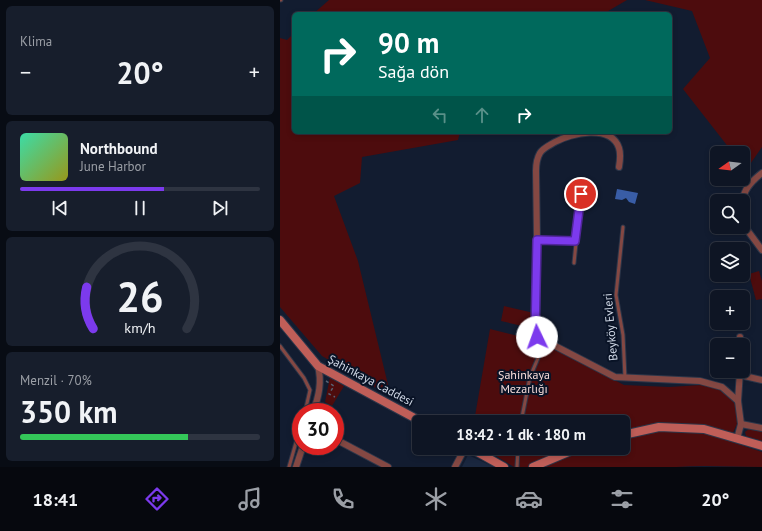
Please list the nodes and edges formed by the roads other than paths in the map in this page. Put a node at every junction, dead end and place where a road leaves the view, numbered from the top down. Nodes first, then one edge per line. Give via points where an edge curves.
1 (576, 134) edge
2 (605, 134) edge
3 (619, 167) dead end
4 (762, 173) edge
5 (581, 194) dead end
6 (743, 194) edge
7 (623, 227) dead end
8 (750, 233) edge
9 (537, 240) junction
10 (575, 241) junction
11 (762, 250) edge
12 (574, 264) dead end
13 (280, 320) edge
14 (280, 346) edge
15 (541, 351) dead end
16 (318, 366) junction
17 (750, 376) edge
18 (625, 378) junction
19 (740, 378) edge
20 (762, 380) edge
21 (738, 401) junction
22 (307, 403) edge
23 (316, 403) edge
24 (522, 415) edge
25 (412, 417) edge
26 (741, 424) junction
27 (762, 428) edge
28 (630, 433) edge
29 (737, 439) junction
30 (344, 444) edge
31 (762, 446) edge
32 (292, 455) edge
33 (299, 455) edge
34 (461, 455) edge
35 (483, 455) edge
36 (518, 455) edge
37 (561, 455) edge
38 (289, 467) edge
39 (296, 467) edge
40 (388, 467) edge
41 (455, 467) edge
42 (504, 467) edge
43 (517, 467) edge
44 (533, 467) edge

1 - 9 street, Beyköy Evleri via 563,137 540,152 536,171
2 - 3 street, Beyköy Evleri via 619,147
4 - 6 street
5 - 10 lane
7 - 18 lane, Beyköy Evleri via 616,295 623,335
8 - 11 street
9 - 10 lane
9 - 18 street, Beyköy Evleri via 536,336 616,377
10 - 12 lane
13 - 16 street, Şahinkaya Caddesi
14 - 22 lane via 310,390
15 - 24 lane via 530,377
16 - 23 street via 320,379
16 - 25 street, Şahinkaya Caddesi
17 - 20 street
18 - 21 street, Beyköy Evleri via 700,381 722,387
19 - 21 street
21 - 26 street
26 - 27 street
26 - 29 street
28 - 29 street via 659,427 704,429
29 - 31 street
30 - 40 street
32 - 38 lane
33 - 39 street
34 - 41 street
35 - 42 street
36 - 43 lane
37 - 44 street

